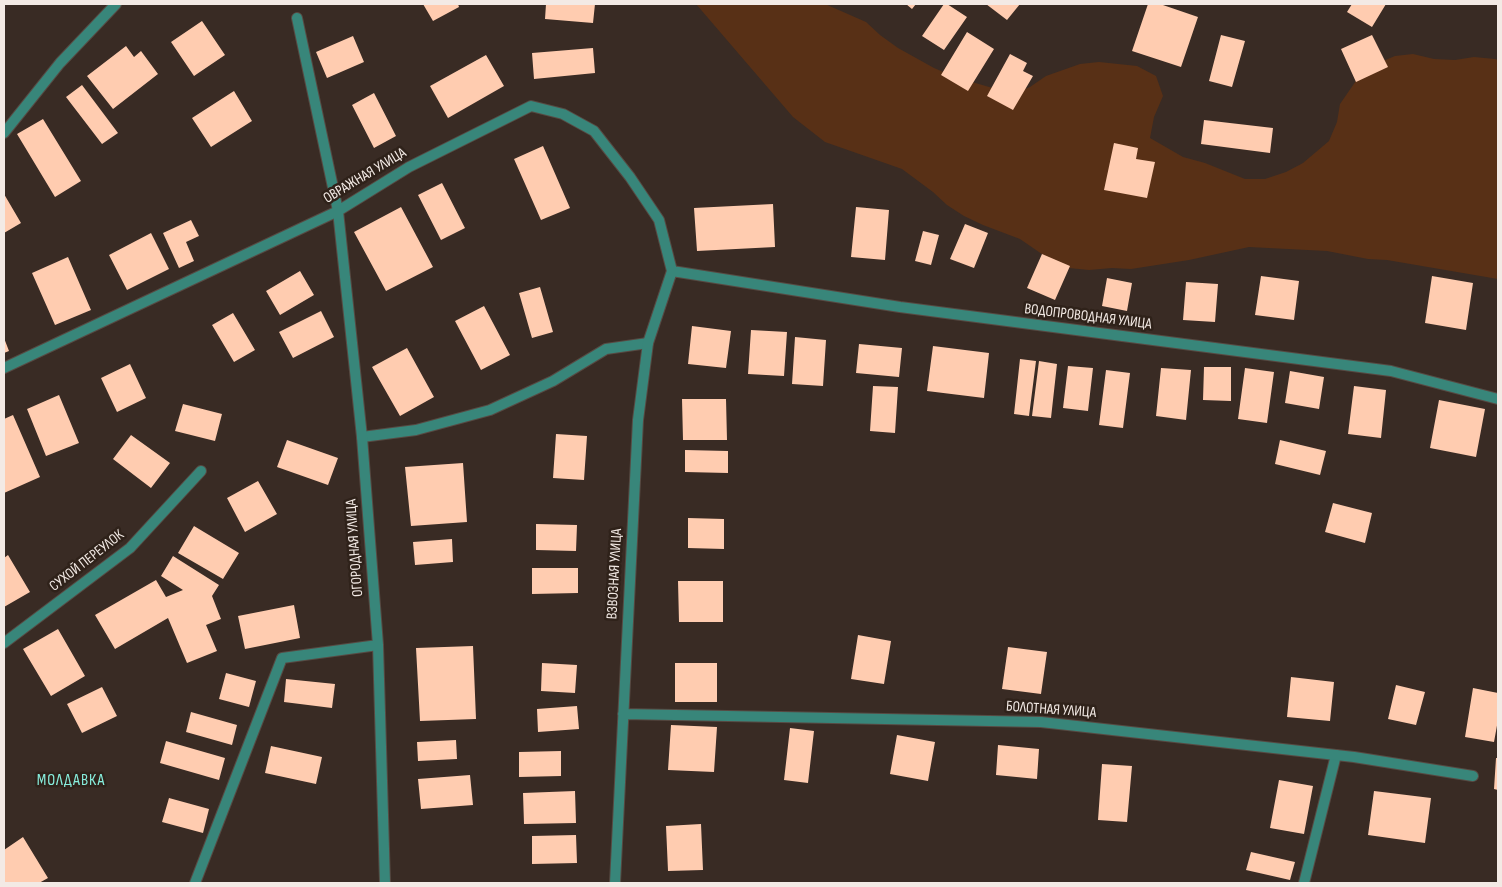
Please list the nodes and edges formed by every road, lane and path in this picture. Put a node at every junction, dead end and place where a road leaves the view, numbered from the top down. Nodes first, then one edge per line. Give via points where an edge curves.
1 (116, 4) edge
2 (297, 18) dead end
3 (4, 133) edge
4 (338, 211) junction
5 (672, 271) junction
6 (648, 343) junction
7 (4, 368) edge
8 (1498, 399) edge
9 (362, 438) junction
10 (201, 471) dead end
11 (4, 643) edge
12 (378, 645) junction
13 (624, 714) junction
14 (1336, 755) junction
15 (1473, 776) dead end
16 (195, 883) edge
17 (384, 883) edge
18 (615, 883) edge
19 (1304, 883) edge

1 - 3 street via 60,63
2 - 4 street, ОГОРОДНАЯ УЛИЦА
4 - 5 street, ОВРАЖНАЯ УЛИЦА via 409,167 531,106 563,114 594,131 659,220
4 - 7 street, ОВРАЖНАЯ УЛИЦА
4 - 9 street, ОГОРОДНАЯ УЛИЦА
5 - 6 street, ВЗВОЗНАЯ УЛИЦА
5 - 8 street, ВОДОПРОВОДНАЯ УЛИЦА via 900,308 1391,372
6 - 9 street via 606,349 553,381 490,410 416,430
6 - 13 street, ВЗВОЗНАЯ УЛИЦА via 638,420
9 - 12 street, ОГОРОДНАЯ УЛИЦА
10 - 11 street, СУХОЙ ПЕРЕУЛОК via 130,548
12 - 16 street via 282,658
12 - 17 street, ОГОРОДНАЯ УЛИЦА
13 - 14 street, БОЛОТНАЯ УЛИЦА via 1041,722
13 - 18 street, ВЗВОЗНАЯ УЛИЦА
14 - 15 street, БОЛОТНАЯ УЛИЦА
14 - 19 street

